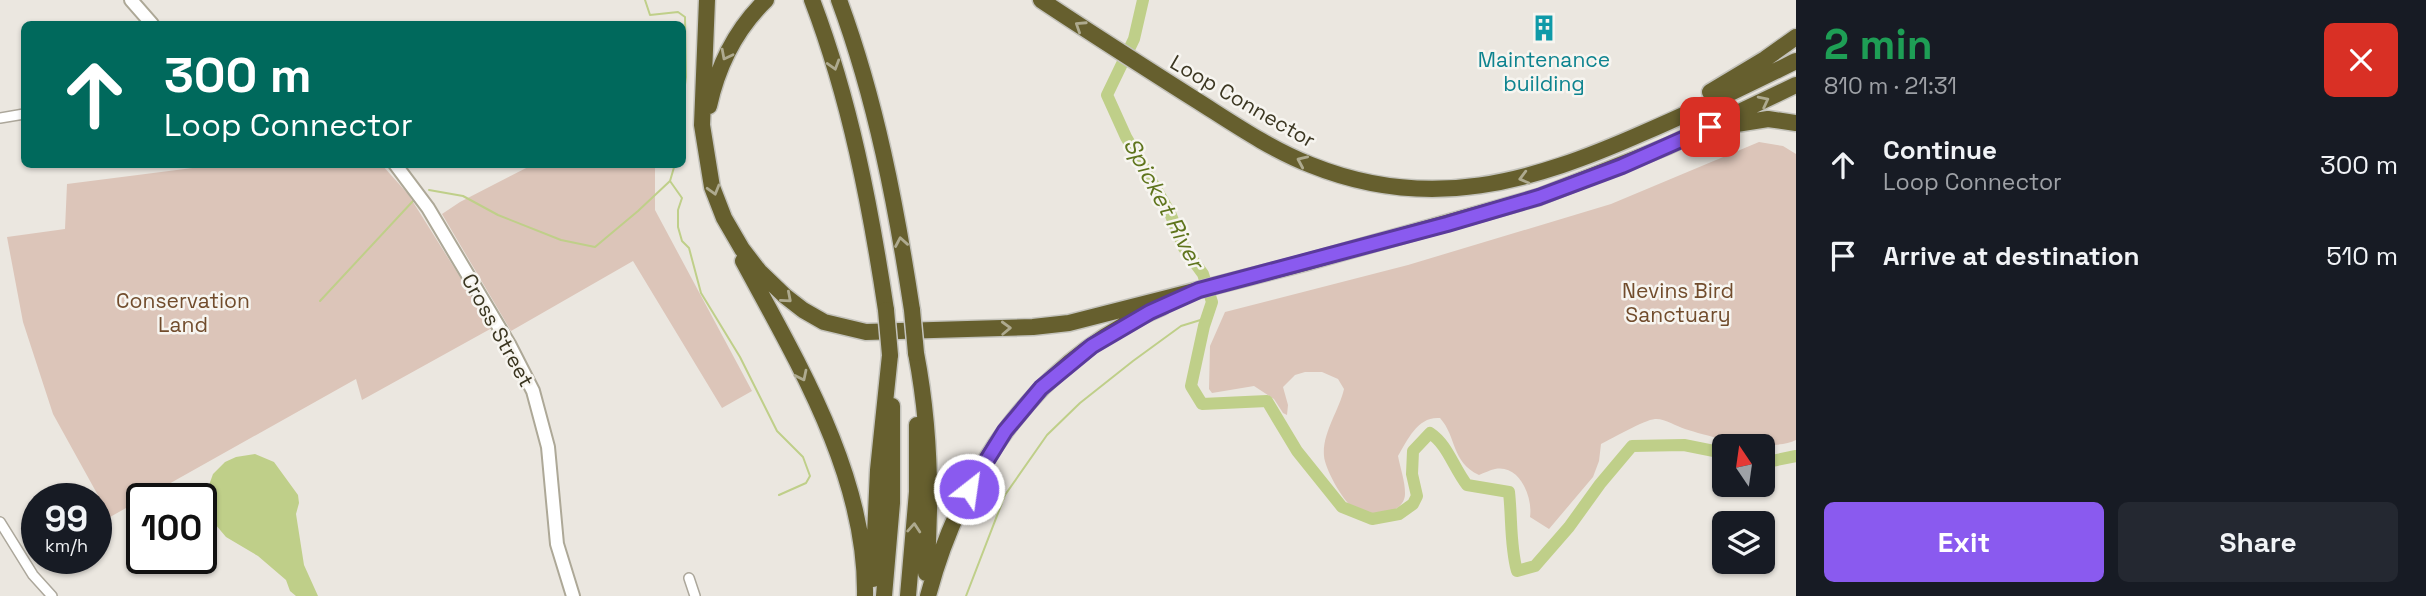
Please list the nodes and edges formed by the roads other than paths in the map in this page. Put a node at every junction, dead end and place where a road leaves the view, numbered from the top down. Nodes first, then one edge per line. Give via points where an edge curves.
1 (131, 0) edge
2 (706, 0) edge
3 (766, 0) edge
4 (813, 0) edge
5 (839, 0) edge
6 (1041, 0) edge
7 (149, 21) edge
8 (1796, 37) edge
9 (1796, 61) edge
10 (1796, 85) edge
11 (21, 114) edge
12 (0, 118) edge
13 (1796, 123) edge
14 (1687, 138) junction
15 (706, 150) junction
16 (1598, 153) junction
17 (398, 168) edge
18 (728, 227) junction
19 (1199, 290) junction
20 (916, 353) junction
21 (890, 355) junction
22 (0, 522) edge
23 (689, 578) dead end
24 (52, 596) edge
25 (573, 596) edge
26 (695, 596) edge
27 (865, 596) edge
28 (870, 596) edge
29 (884, 596) edge
30 (908, 596) edge
31 (926, 596) edge

1 - 7 street
2 - 15 highway via 702,116
3 -> 15 highway via 743,26 721,66 709,108
4 -> 21 highway, bridge via 863,175
20 -> 5 highway, bridge via 884,155
16 -> 6 highway, Loop Connector via 1483,187 1430,190 1366,182 1278,150
8 - 16 highway via 1739,76
9 - 16 highway, Loop Connector
14 -> 10 highway
11 - 12 street
13 - 14 highway via 1749,121
14 - 19 highway via 1506,207
15 -> 18 highway via 712,187
17 - 25 street, Cross Street via 435,219 533,391 548,447 557,544
18 -> 19 highway via 753,264 794,304 824,322 857,331 1051,325
18 -> 27 highway via 839,452 860,536
19 - 31 highway via 1107,335 1030,401 969,489 939,554
30 -> 20 highway via 917,492
20 - 31 highway via 927,420 930,492
21 - 28 highway
21 - 29 highway via 892,503
22 - 24 street
23 - 26 street

